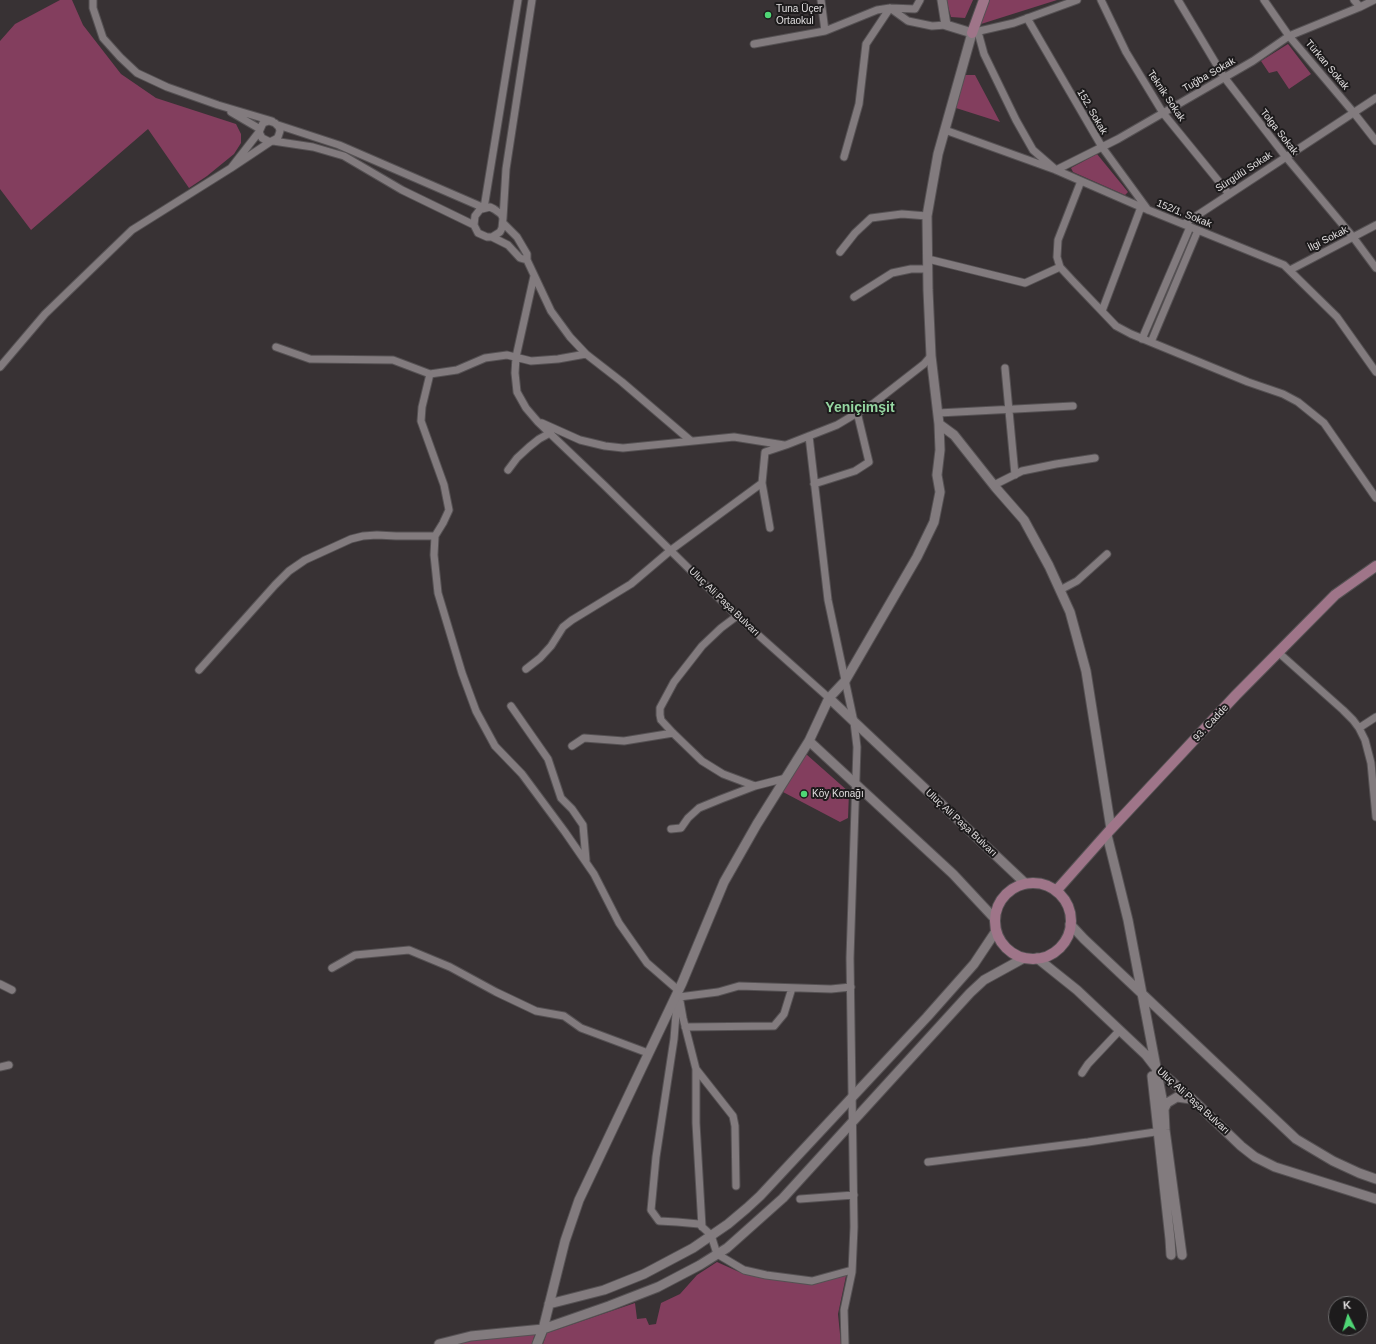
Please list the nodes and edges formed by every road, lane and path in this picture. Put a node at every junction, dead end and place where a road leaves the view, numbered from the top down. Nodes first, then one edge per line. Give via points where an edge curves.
1 (93, 0) edge
2 (518, 0) edge
3 (532, 0) edge
4 (821, 0) edge
5 (920, 0) edge
6 (942, 0) edge
7 (984, 0) edge
8 (1077, 0) edge
9 (1101, 0) edge
10 (1178, 0) edge
11 (1264, 0) edge
12 (1354, 0) edge
13 (1374, 0) edge
14 (1360, 7) junction
15 (890, 8) junction
16 (1027, 18) junction
17 (946, 25) junction
18 (825, 31) junction
19 (975, 32) junction
20 (1290, 36) junction
21 (754, 44) dead end
22 (1224, 78) junction
23 (1376, 98) edge
24 (218, 106) junction
25 (1164, 113) junction
26 (1354, 113) junction
27 (275, 123) junction
28 (260, 130) junction
29 (945, 130) junction
30 (272, 141) junction
31 (1376, 141) edge
32 (1102, 147) junction
33 (844, 157) dead end
34 (1286, 157) junction
35 (231, 168) junction
36 (1056, 170) junction
37 (1081, 181) junction
38 (1229, 194) junction
39 (483, 208) junction
40 (1145, 209) junction
41 (927, 216) junction
42 (503, 221) junction
43 (474, 225) junction
44 (1187, 226) junction
45 (1376, 226) edge
46 (1198, 230) junction
47 (492, 237) junction
48 (1353, 237) junction
49 (840, 252) dead end
50 (928, 259) junction
51 (527, 260) junction
52 (1060, 267) junction
53 (1376, 268) edge
54 (928, 270) junction
55 (1290, 270) junction
56 (534, 276) junction
57 (854, 297) dead end
58 (1102, 311) junction
59 (1142, 339) junction
60 (1151, 342) junction
61 (276, 347) dead end
62 (586, 354) junction
63 (931, 356) junction
64 (516, 357) junction
65 (0, 367) edge
66 (1375, 367) edge
67 (1005, 368) dead end
68 (430, 374) junction
69 (1073, 406) dead end
70 (1008, 410) junction
71 (857, 412) junction
72 (938, 413) junction
73 (538, 422) junction
74 (939, 424) junction
75 (550, 433) junction
76 (809, 436) junction
77 (691, 441) junction
78 (786, 445) junction
79 (1095, 458) dead end
80 (508, 470) dead end
81 (1015, 475) junction
82 (762, 483) junction
83 (814, 484) junction
84 (994, 485) junction
85 (1376, 498) edge
86 (770, 528) dead end
87 (435, 536) junction
88 (671, 550) junction
89 (1107, 554) dead end
90 (1376, 566) edge
91 (1060, 590) junction
92 (737, 616) junction
93 (1279, 652) junction
94 (526, 669) dead end
95 (199, 670) dead end
96 (845, 681) junction
97 (829, 698) junction
98 (511, 706) dead end
99 (1376, 717) edge
100 (854, 722) junction
101 (1359, 728) junction
102 (673, 734) junction
103 (809, 741) junction
104 (572, 746) dead end
105 (786, 778) junction
106 (856, 784) junction
107 (755, 786) junction
108 (1376, 817) edge
109 (671, 829) dead end
110 (1109, 832) junction
111 (586, 862) junction
112 (1026, 884) junction
113 (1056, 892) junction
114 (995, 919) junction
115 (1070, 924) junction
116 (996, 931) junction
117 (1024, 958) junction
118 (1037, 958) junction
119 (332, 968) dead end
120 (0, 984) edge
121 (851, 987) junction
122 (792, 988) junction
123 (12, 990) dead end
124 (1142, 993) junction
125 (679, 994) junction
126 (685, 1027) junction
127 (1120, 1030) junction
128 (648, 1053) junction
129 (1146, 1055) junction
130 (9, 1065) dead end
131 (0, 1067) edge
132 (1156, 1068) junction
133 (696, 1069) junction
134 (1082, 1074) dead end
135 (852, 1097) junction
136 (1192, 1099) junction
137 (1164, 1109) junction
138 (853, 1122) junction
139 (1161, 1131) junction
140 (928, 1162) dead end
141 (1376, 1179) edge
142 (736, 1186) dead end
143 (854, 1195) junction
144 (800, 1199) dead end
145 (1376, 1199) edge
146 (702, 1227) junction
147 (711, 1235) junction
148 (717, 1254) junction
149 (1170, 1255) dead end
150 (1182, 1255) dead end
151 (852, 1270) junction
152 (549, 1304) junction
153 (543, 1329) junction
154 (439, 1344) edge
155 (537, 1344) edge
156 (845, 1344) edge

1 - 24 street via 97,24 103,38 137,73
2 - 39 street
3 - 42 street via 506,169
4 - 18 street
5 - 15 street via 915,9
6 - 17 street
7 - 19 main road
8 - 16 street
9 - 25 street, Teknik Sokak via 1126,52
10 - 22 street, Tolga Sokak
11 - 20 street, Türkan Sokak
12 - 14 street
13 - 14 street, Tuğba Sokak
14 - 20 street, Tuğba Sokak
15 - 17 street via 908,21 932,26
15 - 18 street via 878,10
15 - 33 street via 866,44 859,104
16 - 19 street
16 - 32 street, 152. Sokak
17 - 19 street
18 - 21 street
19 - 29 street
19 - 36 street via 1016,120 1033,150
20 - 22 street, Tuğba Sokak
20 - 26 street, Türkan Sokak
22 - 25 street, Tuğba Sokak
22 - 34 street, Tolga Sokak
23 - 26 street, Sürgülü Sokak
24 - 27 street
24 - 28 street
25 - 32 street, Tuğba Sokak
25 - 38 street, Teknik Sokak
26 - 31 street, Türkan Sokak
26 - 34 street, Sürgülü Sokak
27 - 28 street via 263,123
27 - 30 street via 280,134
27 - 39 street via 339,145
28 - 30 street via 262,138
28 - 35 street
29 - 36 street, 152/1. Sokak
29 - 41 street
30 - 35 street
30 - 43 street via 313,147 344,156 402,190
32 - 36 street, Tuğba Sokak
32 - 40 street, 152. Sokak
34 - 38 street, Sürgülü Sokak
34 - 48 street, Tolga Sokak
35 - 65 street via 132,230 45,314
36 - 37 street, 152/1. Sokak
37 - 40 street, 152/1. Sokak
37 - 52 street via 1058,240 1057,257
38 - 44 street, Sürgülü Sokak
39 - 42 street via 494,209 501,214
39 - 43 street via 475,216
40 - 44 street, 152/1. Sokak
40 - 58 street
41 - 49 street via 902,214 871,218
41 - 50 street
42 - 47 street via 500,232
42 - 51 street via 517,237 527,254
43 - 47 street via 478,233
44 - 46 street, 152/1. Sokak
44 - 59 street
45 - 48 street, İlgi Sokak
46 - 55 street, 152/1. Sokak via 1284,265
46 - 60 street
47 - 51 street via 508,246 520,258
48 - 53 street, Tolga Sokak
48 - 55 street, İlgi Sokak
50 - 52 street via 1025,283
50 - 54 street
51 - 56 street
52 - 58 street
54 - 57 street via 911,269 892,273
54 - 63 street
55 - 66 street, 152/1. Sokak via 1337,317
56 - 62 street via 551,311
56 - 64 street, Uluç Ali Paşa Bulvarı
58 - 59 street via 1116,326
59 - 60 street
60 - 85 street via 1298,402 1324,423
61 - 68 street via 310,360 393,360
62 - 64 street via 558,360 531,361
62 - 77 street
63 - 71 street via 874,403
63 - 72 street
64 - 68 street via 507,355 485,358 457,370
64 - 73 street, Uluç Ali Paşa Bulvarı via 517,392
67 - 70 street
68 - 87 street via 421,421 444,485 449,510
69 - 70 street
70 - 72 street
70 - 81 street
71 - 76 street via 837,425
71 - 83 street via 870,462 855,471
72 - 74 street
73 - 75 street, Uluç Ali Paşa Bulvarı
73 - 77 street via 580,440 605,446 623,448
74 - 84 street via 954,435
74 - 96 street via 940,450 936,475 940,492 934,522 917,557
75 - 80 street via 529,447
75 - 88 street, Uluç Ali Paşa Bulvarı
76 - 78 street
76 - 83 street
77 - 78 street via 734,437
78 - 82 street via 765,452
79 - 81 street via 1022,471
81 - 84 street
82 - 86 street
82 - 88 street
83 - 96 street via 828,600
84 - 91 street via 1024,520
87 - 95 street via 363,536 305,560 275,585
87 - 111 street via 438,593 476,711 495,746 522,774
88 - 92 street, Uluç Ali Paşa Bulvarı
88 - 94 street via 631,584 563,627 551,646
89 - 91 street via 1077,581
90 - 93 main road, 93. Cadde via 1335,595
91 - 110 street via 1070,612 1086,671
92 - 97 street, Uluç Ali Paşa Bulvarı
92 - 102 street via 702,646 674,682 660,708 661,720
93 - 101 street via 1343,710
93 - 110 main road, 93. Cadde
96 - 97 street
96 - 100 street
97 - 100 street, Uluç Ali Paşa Bulvarı
97 - 103 street
98 - 111 street via 548,759 561,798 583,825
99 - 101 street
100 - 106 street via 857,748
100 - 112 street, Uluç Ali Paşa Bulvarı
101 - 108 street via 1371,763
102 - 104 street via 624,741 584,738
102 - 107 street via 702,761 723,774
103 - 105 street
103 - 106 street
105 - 107 street
105 - 125 street via 724,882
106 - 114 street via 953,874
106 - 121 street via 850,928
107 - 109 street via 699,808 681,828
110 - 113 main road, 93. Cadde
110 - 124 street
111 - 125 street via 619,923 647,963
112 - 113 main road via 1038,884
112 - 114 main road via 1014,888 1004,896
113 - 115 main road via 1067,906
114 - 116 main road
115 - 118 main road via 1068,935 1061,946 1052,953
115 - 124 street
116 - 117 main road via 1008,950
116 - 135 street via 974,964
117 - 118 main road
117 - 138 street via 984,980 970,993
118 - 127 street, Uluç Ali Paşa Bulvarı via 1077,990
119 - 128 street via 355,955 409,950 450,967 536,1011 564,1016 581,1028
120 - 123 street
121 - 122 street
121 - 135 street
122 - 125 street via 739,986 718,992
122 - 126 street via 784,1014 774,1026
124 - 132 street
124 - 141 street via 1296,1139 1333,1161
125 - 126 street
125 - 128 street
125 - 146 street via 651,1210 659,1221 698,1224
126 - 133 street
127 - 129 street, Uluç Ali Paşa Bulvarı
127 - 134 street
128 - 152 street via 579,1200 565,1241
129 - 132 street, Uluç Ali Paşa Bulvarı
129 - 139 street
130 - 131 street
132 - 136 street, Uluç Ali Paşa Bulvarı
132 - 137 street
133 - 142 street via 733,1116
133 - 146 street via 696,1123
135 - 138 street
135 - 147 street via 760,1196
136 - 137 street via 1177,1097 1167,1103
136 - 145 street, Uluç Ali Paşa Bulvarı via 1255,1157 1275,1167
137 - 139 street
138 - 143 street
138 - 148 street via 782,1198
139 - 140 street
139 - 149 street
139 - 150 street
143 - 144 street
143 - 151 street
146 - 147 street
147 - 148 street
147 - 152 street via 693,1248 644,1274 604,1290
148 - 151 street via 744,1270 812,1281
148 - 153 street via 658,1287
151 - 156 street via 844,1310
152 - 153 street
153 - 154 street via 471,1336
153 - 155 street

